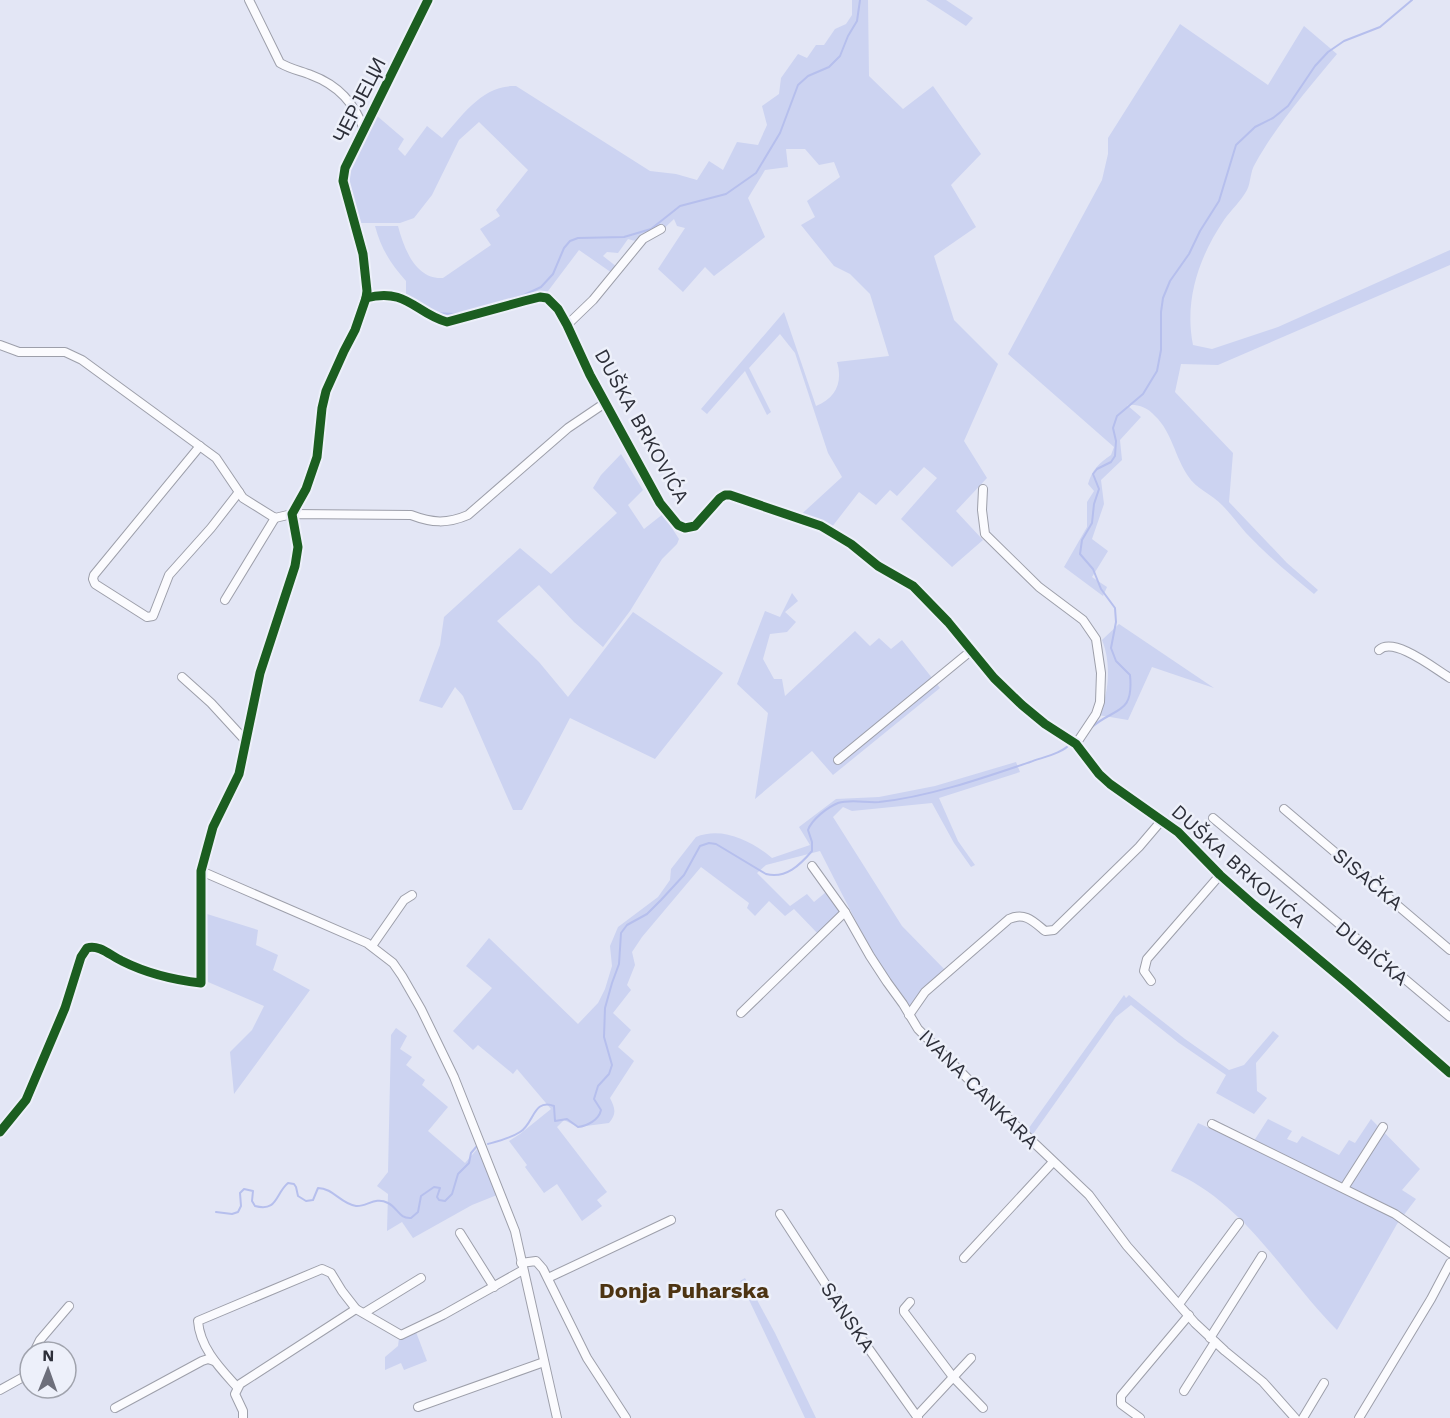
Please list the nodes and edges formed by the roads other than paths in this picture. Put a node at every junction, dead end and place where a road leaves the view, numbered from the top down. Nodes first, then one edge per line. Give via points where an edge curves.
1 (249, 0) edge
2 (428, 0) edge
3 (364, 130) junction
4 (661, 229) dead end
5 (366, 298) junction
6 (567, 324) junction
7 (0, 345) edge
8 (605, 403) junction
9 (200, 446) junction
10 (983, 489) dead end
11 (239, 492) junction
12 (292, 514) junction
13 (275, 518) junction
14 (225, 600) dead end
15 (972, 650) junction
16 (1379, 650) dead end
17 (182, 677) dead end
18 (1450, 678) edge
19 (245, 740) junction
20 (1077, 744) junction
21 (838, 760) dead end
22 (1284, 809) dead end
23 (1213, 818) dead end
24 (1162, 820) junction
25 (812, 866) dead end
26 (201, 871) junction
27 (1220, 875) junction
28 (412, 895) dead end
29 (845, 912) junction
30 (1055, 929) joint
31 (372, 946) junction
32 (1450, 950) edge
33 (1150, 981) dead end
34 (741, 1012) dead end
35 (909, 1015) junction
36 (1450, 1017) edge
37 (1450, 1073) edge
38 (1212, 1124) dead end
39 (1383, 1127) dead end
40 (0, 1132) edge
41 (1053, 1162) junction
42 (1344, 1188) junction
43 (780, 1214) dead end
44 (671, 1220) dead end
45 (1239, 1223) dead end
46 (460, 1233) dead end
47 (1450, 1253) edge
48 (1262, 1256) dead end
49 (964, 1258) dead end
50 (1450, 1263) edge
51 (522, 1266) junction
52 (421, 1278) dead end
53 (548, 1278) junction
54 (494, 1287) junction
55 (910, 1302) dead end
56 (1179, 1305) junction
57 (69, 1306) dead end
58 (360, 1311) junction
59 (1189, 1315) junction
60 (40, 1340) edge
61 (1213, 1340) junction
62 (972, 1358) dead end
63 (214, 1361) junction
64 (544, 1362) junction
65 (953, 1377) junction
66 (18, 1380) edge
67 (1324, 1383) dead end
68 (237, 1387) junction
69 (0, 1390) edge
70 (1184, 1391) dead end
71 (418, 1407) dead end
72 (115, 1408) dead end
73 (983, 1408) dead end
74 (918, 1417) edge
75 (243, 1418) edge
76 (557, 1418) edge
77 (626, 1418) edge
78 (1140, 1418) edge
79 (1295, 1418) edge
80 (1303, 1418) edge
81 (1359, 1418) edge

1 - 3 street, ЧЕРЈЕЦИ via 280,63 314,76 340,92 354,106
2 - 3 street, ЧЕРЈЕЦИ
3 - 5 street, ЧЕРЈЕЦИ via 349,158 343,181 363,254
4 - 6 street via 643,239 593,300
5 - 6 street, DUŠKA BRKOVIĆA via 406,300 447,322 546,298
5 - 12 street via 326,391 317,457
6 - 8 street, DUŠKA BRKOVIĆA
7 - 9 street via 19,352 65,352 82,360
8 - 12 street, DUŠKA BRKOVIĆA via 568,428 461,518 429,522 411,515
8 - 15 street, DUŠKA BRKOVIĆA via 660,503 682,527 695,526 725,495 821,526 913,586
9 - 11 street via 216,458
9 - 11 street via 94,575 95,584 147,617 153,616 169,575
10 - 20 street via 985,534 1039,586 1083,621 1096,639 1100,702
11 - 13 street via 256,508
12 - 13 street, DUŠKA BRKOVIĆA
12 - 19 street via 298,547 295,566 260,673
13 - 14 street
15 - 20 street, DUŠKA BRKOVIĆA via 1022,705
15 - 21 street
16 - 18 street via 1388,646 1405,650
17 - 19 street
19 - 26 street via 239,774 213,827
20 - 24 street, DUŠKA BRKOVIĆA via 1110,784
22 - 32 street, SISAČKA
23 - 36 street, DUBIČKA
24 - 27 street, DUŠKA BRKOVIĆA
24 - 30 street, DUŠKA BRKOVIĆA
25 - 29 street, IVANA CANKARA
26 - 31 street
26 - 40 street via 201,983 147,972 97,947 87,948 26,1100
27 - 33 street via 1147,959 1144,971
27 - 37 street, DUŠKA BRKOVIĆA
28 - 31 street via 404,900
29 - 34 street
29 - 35 street, IVANA CANKARA
30 - 35 street, IVANA CANKARA via 1045,931 1023,916 1009,919 925,992
31 - 51 street via 402,976 449,1066 515,1231
35 - 41 street, IVANA CANKARA via 918,1029
38 - 42 street
39 - 42 street
41 - 49 street, IVANA CANKARA
41 - 56 street, IVANA CANKARA via 1089,1195 1126,1246
42 - 47 street via 1395,1214
43 - 74 street, SANSKA
44 - 53 street
45 - 56 street
46 - 54 street
48 - 61 street
50 - 81 street
51 - 53 street via 536,1261
51 - 54 street
51 - 64 street
52 - 58 street
53 - 77 street via 587,1358
54 - 58 street via 404,1335
55 - 65 street via 904,1312
56 - 59 street, IVANA CANKARA
57 - 60 street
58 - 63 street via 331,1273 318,1269 198,1321
58 - 68 street
59 - 61 street, IVANA CANKARA
59 - 78 street via 1121,1396 1121,1404
61 - 70 street
61 - 79 street, IVANA CANKARA via 1263,1382
62 - 65 street
63 - 68 street
63 - 72 street via 202,1360
64 - 71 street
64 - 76 street
65 - 73 street
65 - 74 street
66 - 69 street
67 - 80 street
68 - 75 street

